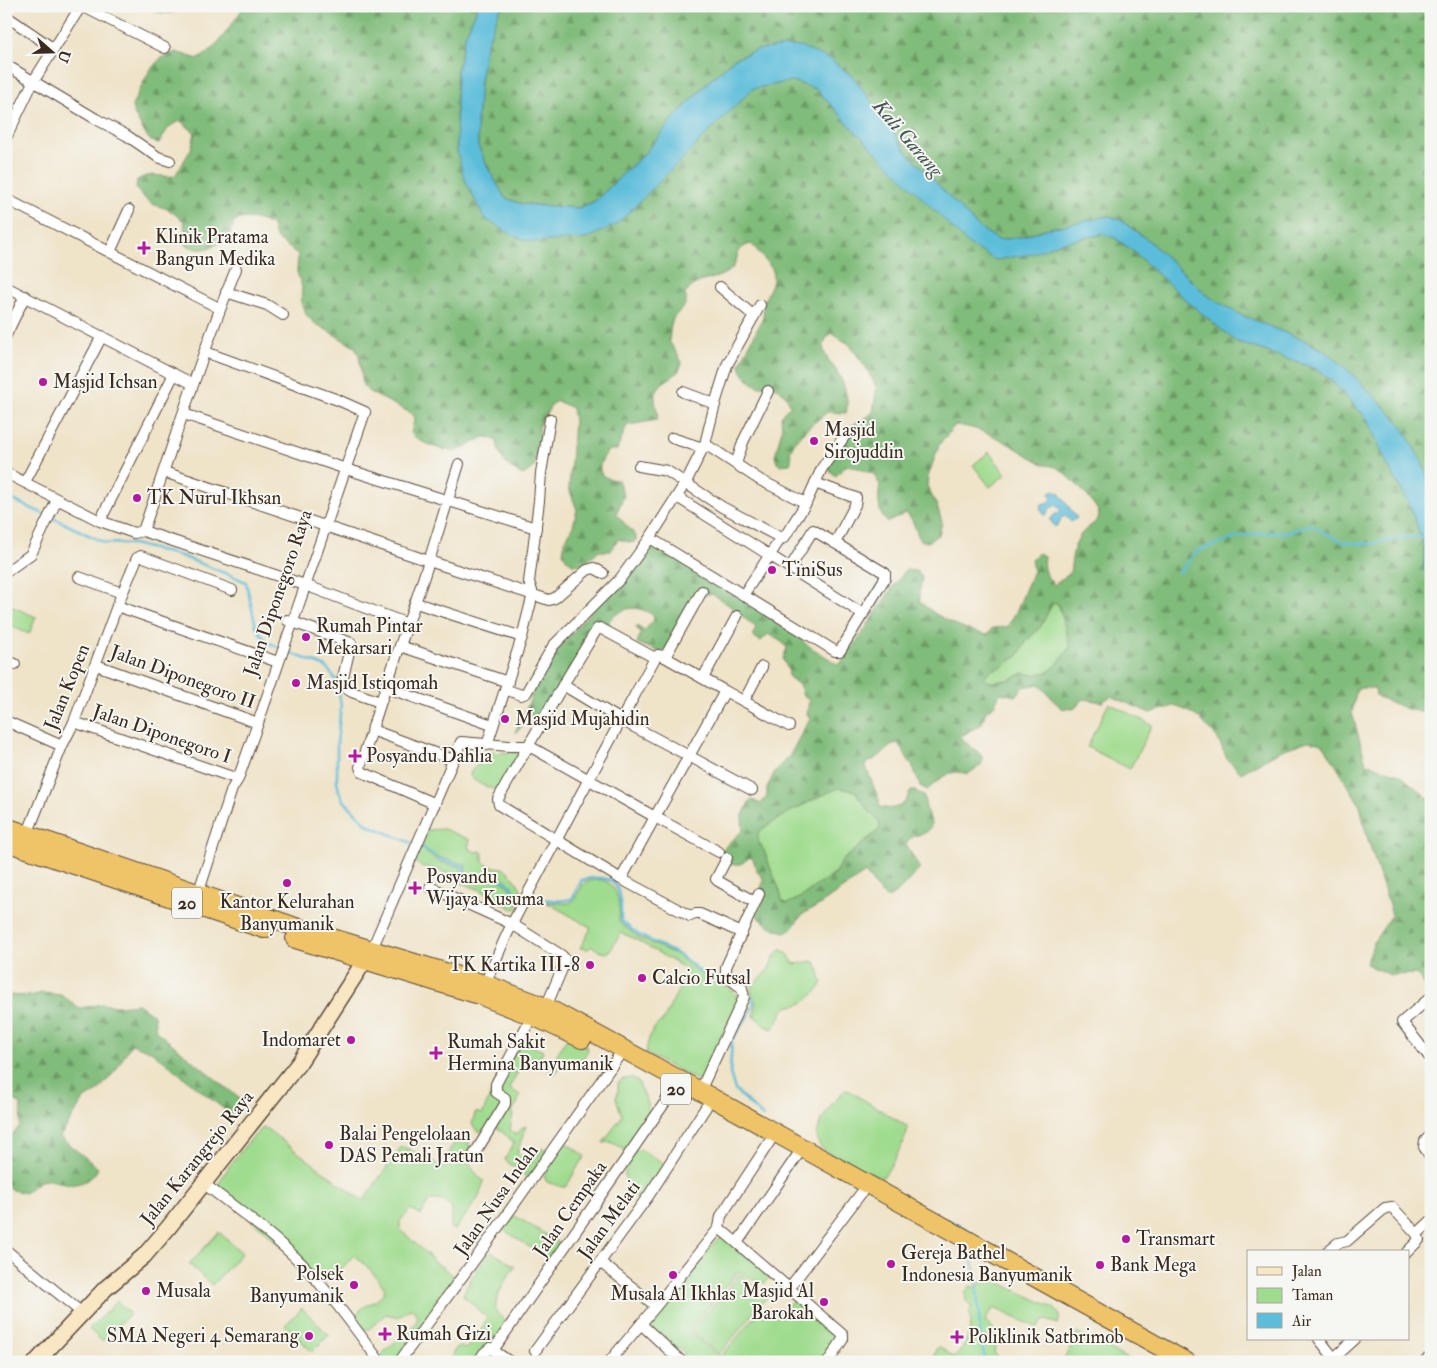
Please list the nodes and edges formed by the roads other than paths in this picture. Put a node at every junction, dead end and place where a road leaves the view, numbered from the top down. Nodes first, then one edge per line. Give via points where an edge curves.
1 (6, 16) edge
2 (54, 48) junction
3 (165, 48) dead end
4 (6, 64) edge
5 (33, 82) junction
6 (6, 138) edge
7 (170, 160) dead end
8 (6, 199) edge
9 (129, 210) dead end
10 (110, 252) junction
11 (236, 269) dead end
12 (6, 287) edge
13 (720, 287) dead end
14 (226, 292) junction
15 (25, 296) junction
16 (760, 305) dead end
17 (219, 308) junction
18 (283, 315) dead end
19 (754, 316) junction
20 (6, 334) edge
21 (102, 336) junction
22 (205, 352) junction
23 (174, 374) junction
24 (193, 384) junction
25 (768, 391) dead end
26 (683, 392) dead end
27 (715, 404) junction
28 (184, 414) junction
29 (550, 419) dead end
30 (846, 434) dead end
31 (672, 438) dead end
32 (704, 446) junction
33 (459, 464) dead end
34 (736, 464) junction
35 (639, 466) dead end
36 (343, 468) junction
37 (164, 472) junction
38 (6, 473) edge
39 (25, 482) junction
40 (686, 482) junction
41 (815, 483) junction
42 (677, 497) junction
43 (56, 501) junction
44 (446, 502) junction
45 (806, 503) junction
46 (100, 521) junction
47 (323, 525) junction
48 (536, 528) junction
49 (143, 531) junction
50 (650, 538) junction
51 (780, 538) junction
52 (835, 543) junction
53 (769, 555) junction
54 (429, 561) junction
55 (790, 568) junction
56 (6, 572) edge
57 (602, 573) dead end
58 (79, 577) dead end
59 (303, 584) junction
60 (232, 590) dead end
61 (702, 591) dead end
62 (122, 593) junction
63 (533, 594) junction
64 (744, 594) junction
65 (416, 602) junction
66 (117, 606) junction
67 (864, 614) junction
68 (738, 616) dead end
69 (289, 622) junction
70 (408, 624) junction
71 (522, 637) junction
72 (400, 646) junction
73 (277, 657) junction
74 (660, 658) junction
75 (96, 664) junction
76 (762, 667) dead end
77 (704, 678) junction
78 (506, 685) junction
79 (563, 685) junction
80 (385, 687) junction
81 (725, 691) junction
82 (744, 701) junction
83 (380, 702) junction
84 (622, 720) junction
85 (6, 721) edge
86 (74, 722) junction
87 (255, 722) junction
88 (492, 725) junction
89 (789, 726) dead end
90 (372, 730) junction
91 (487, 745) junction
92 (62, 746) junction
93 (529, 746) junction
94 (689, 756) junction
95 (453, 760) junction
96 (235, 778) junction
97 (588, 778) junction
98 (752, 790) dead end
99 (435, 804) junction
100 (655, 817) junction
101 (6, 828) edge
102 (26, 835) junction
103 (555, 840) junction
104 (6, 842) edge
105 (63, 855) junction
106 (621, 878) junction
107 (430, 887) dead end
108 (196, 899) junction
109 (512, 924) junction
110 (742, 933) junction
111 (369, 957) junction
112 (482, 990) junction
113 (1431, 997) edge
114 (539, 1012) junction
115 (618, 1057) junction
116 (1431, 1059) edge
117 (675, 1088) junction
118 (703, 1099) junction
119 (1431, 1135) edge
120 (770, 1140) junction
121 (799, 1152) junction
122 (1431, 1157) edge
123 (472, 1158) dead end
124 (203, 1183) junction
125 (862, 1192) junction
126 (1431, 1221) edge
127 (719, 1228) junction
128 (1417, 1234) junction
129 (737, 1243) junction
130 (973, 1248) junction
131 (6, 1250) edge
132 (1329, 1250) edge
133 (1409, 1250) edge
134 (600, 1262) junction
135 (790, 1287) junction
136 (656, 1306) junction
137 (82, 1313) junction
138 (641, 1324) junction
139 (1320, 1340) edge
140 (1354, 1340) edge
141 (494, 1349) junction
142 (535, 1351) dead end
143 (1431, 1356) edge
144 (42, 1360) edge
145 (677, 1360) edge
146 (1336, 1360) edge
147 (380, 1362) edge
148 (399, 1362) edge
149 (478, 1362) edge
150 (510, 1362) edge
151 (609, 1362) edge
152 (828, 1362) edge
153 (1164, 1362) edge
154 (1187, 1362) edge
155 (1424, 1362) edge

1 - 2 street
2 - 3 street via 79,9 86,8
2 - 5 street
4 - 5 street
5 - 6 street
5 - 7 street via 158,157
8 - 10 street
9 - 10 street
10 - 17 street
11 - 14 street
12 - 15 street
13 - 19 street
14 - 17 street
14 - 18 street via 267,305
15 - 20 street
15 - 21 street
16 - 19 street
17 - 22 street
19 - 27 street via 727,365
21 - 23 street
21 - 39 street
22 - 24 street
22 - 36 street, Jalan Diponegoro Raya via 362,410
23 - 24 street
23 - 46 street
24 - 28 street
25 - 34 street
26 - 27 street
27 - 32 street
28 - 36 street
28 - 37 street
29 - 48 street
30 - 41 street
31 - 32 street
32 - 34 street
32 - 40 street
33 - 44 street
34 - 45 street
35 - 40 street via 667,471
36 - 44 street
36 - 47 street, Jalan Diponegoro Raya
37 - 47 street
37 - 49 street
38 - 39 street
39 - 43 street
40 - 42 street
40 - 51 street via 722,507
41 - 45 street
41 - 52 street via 856,498
42 - 50 street
42 - 53 street
43 - 46 street
43 - 56 street via 31,554
44 - 48 street
44 - 54 street
45 - 51 street via 784,538
46 - 49 street via 134,533
47 - 54 street
47 - 59 street, Jalan Diponegoro Raya
48 - 63 street via 529,582
49 - 59 street
50 - 64 street
50 - 78 street via 613,587 557,640 526,693 521,696
51 - 53 street
52 - 55 street via 813,530
52 - 67 street via 885,573
53 - 55 street
53 - 64 street
54 - 63 street
54 - 65 street
55 - 67 street
57 - 63 street via 594,568 587,570 553,600
58 - 62 street
59 - 69 street, Jalan Diponegoro Raya
59 - 70 street
60 - 62 street, Jalan Kopen via 141,556 137,558
61 - 74 street
62 - 66 street, Jalan Kopen
63 - 71 street
64 - 67 street via 838,652
65 - 70 street
65 - 71 street
66 - 73 street
66 - 75 street, Jalan Kopen
68 - 77 street
69 - 73 street, Jalan Diponegoro Raya
69 - 83 street via 351,643 343,686
70 - 72 street
71 - 78 street
72 - 78 street
72 - 80 street
73 - 87 street, Jalan Diponegoro Raya
74 - 77 street
74 - 79 street via 598,628
74 - 84 street
75 - 86 street, Jalan Kopen
75 - 87 street, Jalan Diponegoro II
76 - 82 street
77 - 81 street
78 - 88 street
79 - 84 street
79 - 93 street
80 - 83 street
80 - 88 street
81 - 82 street
81 - 94 street
82 - 89 street
83 - 90 street
84 - 94 street
84 - 97 street
85 - 92 street
86 - 92 street, Jalan Kopen
86 - 96 street, Jalan Diponegoro I
87 - 96 street, Jalan Diponegoro Raya
88 - 91 street
90 - 95 street
90 - 99 street via 360,767 362,772
91 - 93 street
91 - 95 street via 461,742
92 - 102 street, Jalan Kopen
93 - 97 street
93 - 103 street via 498,799 498,805
94 - 98 street
94 - 100 street
95 - 99 street
96 - 108 street, Jalan Diponegoro Raya
97 - 100 street
97 - 103 street
99 - 111 street
100 - 106 street
100 - 110 street via 723,855 716,880 757,898
101 - 102 highway, 20
102 - 105 highway, 20
103 - 106 street
103 - 109 street
104 - 105 highway, 20
105 - 108 highway, 20
106 - 110 street via 690,916 700,914
107 - 109 street
108 - 111 highway, 20 via 293,926
109 - 112 street
109 - 114 street via 564,958 564,964
110 - 118 street, Jalan Melati via 726,967 726,976 738,985 744,997
111 - 112 highway, 20
111 - 124 main road, Jalan Karangrejo Raya via 299,1063
112 - 114 highway, 20
113 - 116 street via 1402,1022
114 - 115 highway, 20
114 - 118 highway, 20
114 - 123 street via 496,1084 496,1092 504,1098 505,1104
115 - 117 highway, 20
115 - 148 street, Jalan Nusa Indah via 479,1255
117 - 118 highway, 20
117 - 141 street, Jalan Cempaka
118 - 120 highway, 20
118 - 121 highway, 20
118 - 134 street, Jalan Melati via 649,1195
119 - 122 street via 1424,1141 1424,1147
120 - 121 highway, 20
120 - 127 street via 721,1216
121 - 125 highway, 20
121 - 129 street
121 - 130 highway, 20
124 - 137 main road, Jalan Karangrejo Raya via 144,1256
124 - 147 street via 260,1226 300,1263 332,1297
125 - 130 highway, 20
125 - 135 street
126 - 128 street
127 - 129 street
127 - 136 street
128 - 132 street via 1389,1207 1347,1242 1338,1243
128 - 133 street via 1419,1240
129 - 135 street
130 - 153 highway, 20
130 - 154 highway, 20
131 - 137 street
134 - 136 street
134 - 142 street, Jalan Melati
135 - 152 street via 844,1336
136 - 138 street
137 - 144 main road, Jalan Karangrejo Raya
138 - 145 street
138 - 151 street
139 - 146 street
140 - 146 street
141 - 149 street, Jalan Cempaka via 487,1350
141 - 150 street
143 - 155 street

